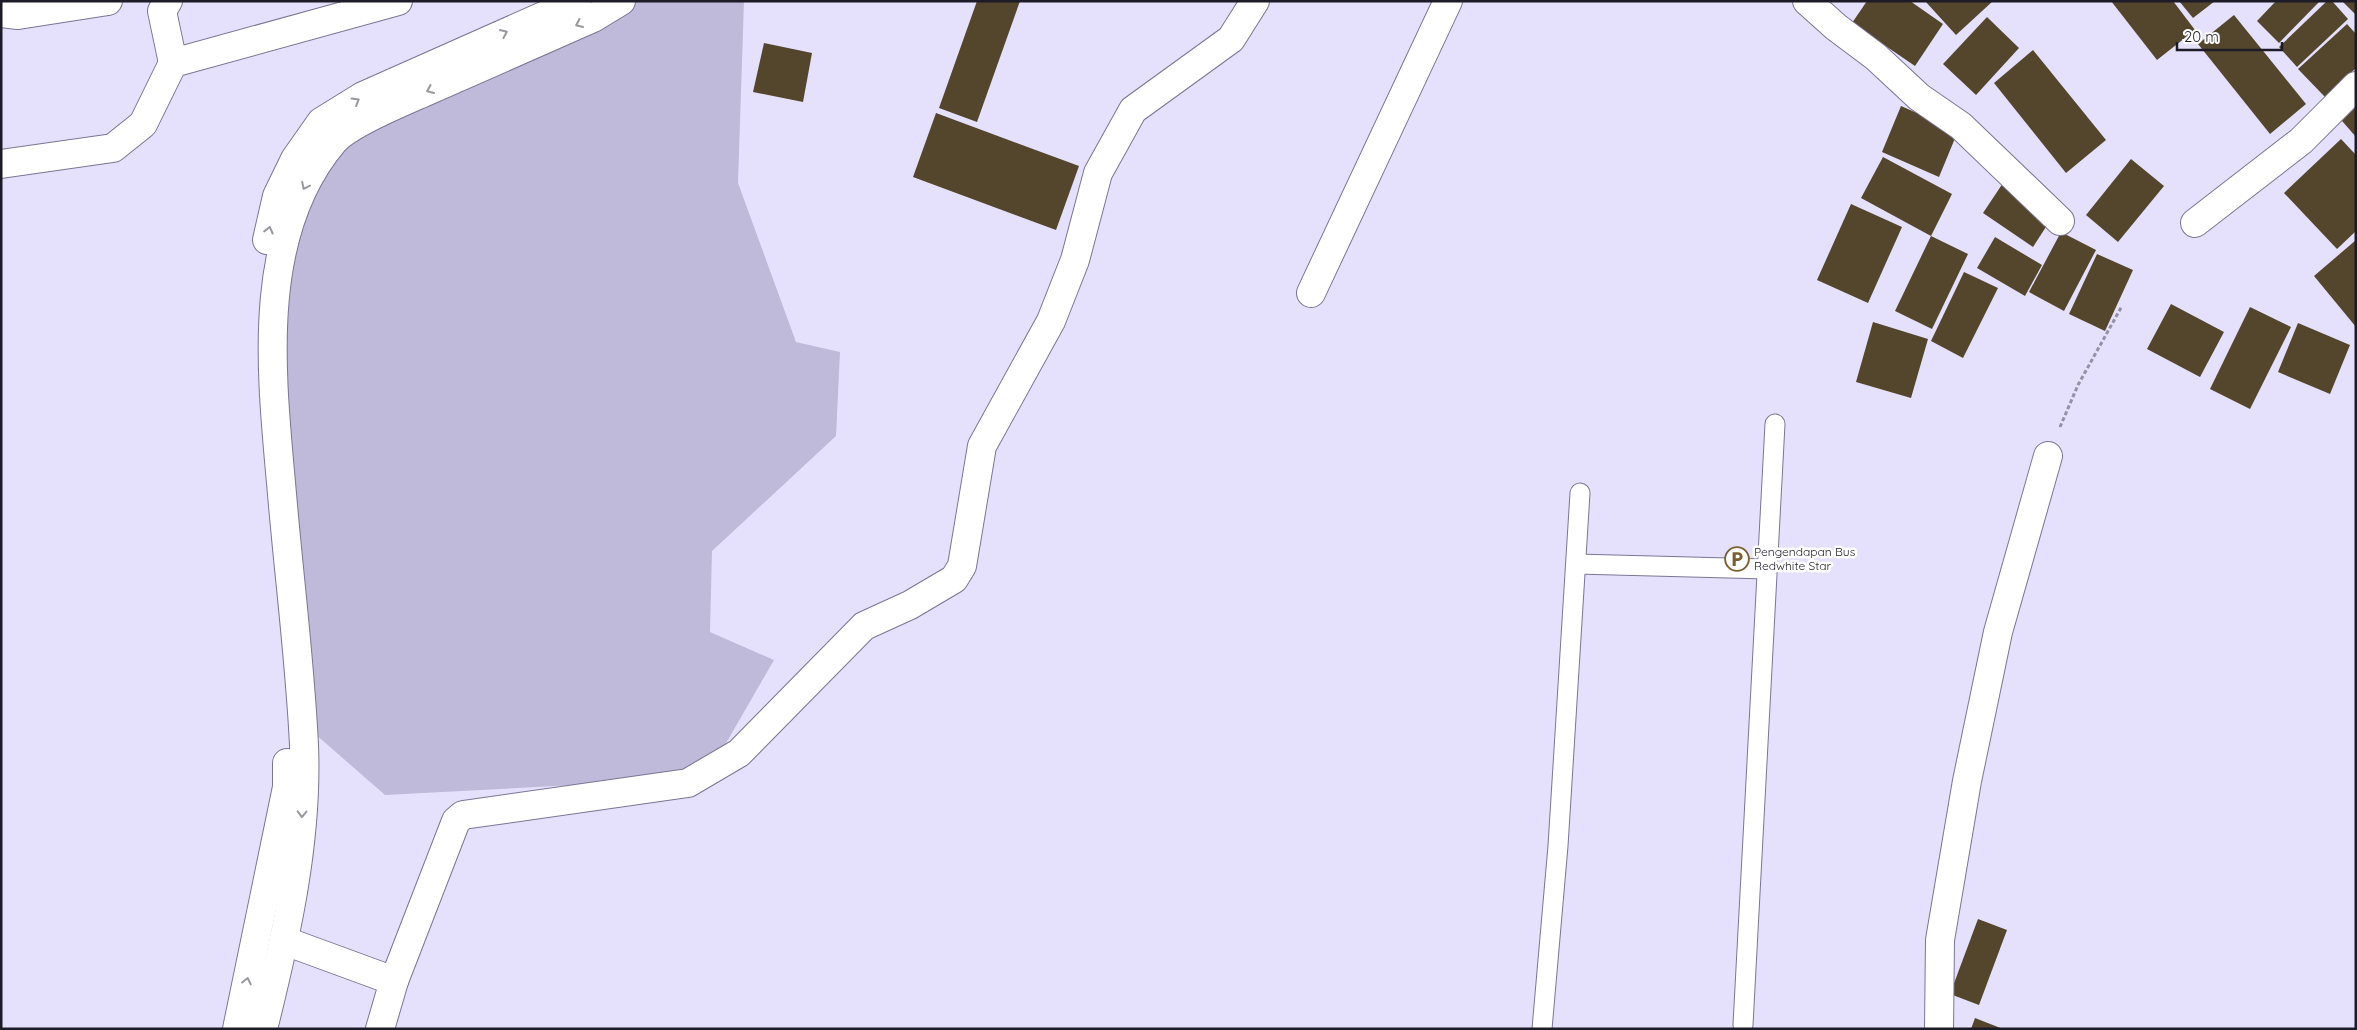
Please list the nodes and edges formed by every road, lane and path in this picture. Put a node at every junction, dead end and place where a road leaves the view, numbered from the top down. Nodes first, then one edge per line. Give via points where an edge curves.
1 (108, 1) edge
2 (398, 1) edge
3 (577, 1) edge
4 (622, 1) edge
5 (1255, 1) edge
6 (1448, 1) edge
7 (1807, 1) edge
8 (160, 4) edge
9 (340, 10) edge
10 (1, 13) edge
11 (173, 63) junction
12 (2356, 86) edge
13 (1, 164) edge
14 (2060, 221) dead end
15 (2194, 224) dead end
16 (1311, 293) dead end
17 (2122, 306) dead end
18 (1775, 424) dead end
19 (2048, 456) joint
20 (1580, 493) dead end
21 (1576, 564) junction
22 (1767, 569) junction
23 (285, 941) junction
24 (394, 981) junction
25 (1743, 1025) dead end
26 (237, 1029) edge
27 (263, 1029) edge
28 (380, 1029) edge
29 (1542, 1029) edge
30 (1939, 1029) edge

1 - 10 street via 18,15
2 - 9 street
26 -> 3 street via 287,787 288,734 259,396 257,325 260,265 277,196 295,159 321,122 363,96
4 -> 23 street via 593,18 377,114 335,139 311,175 293,211 276,279 272,338 304,747 302,822
5 - 24 street via 1231,39 1133,110 1098,173 1075,260 1051,321 982,446 962,566 954,579 910,605 864,626 739,752 688,783 463,814 456,820
6 - 16 street
7 - 14 street via 1919,96 1960,126
8 - 11 street
9 - 11 street
11 - 13 street via 144,124 113,148
12 - 15 street via 2301,141
17 - 19 path via 2078,385
18 - 22 lane
19 - 30 street via 1998,632 1966,781 1940,940
20 - 21 lane
21 - 22 lane
21 - 29 lane via 1558,846
22 - 25 lane
23 - 24 street
23 - 27 street
24 - 28 street

